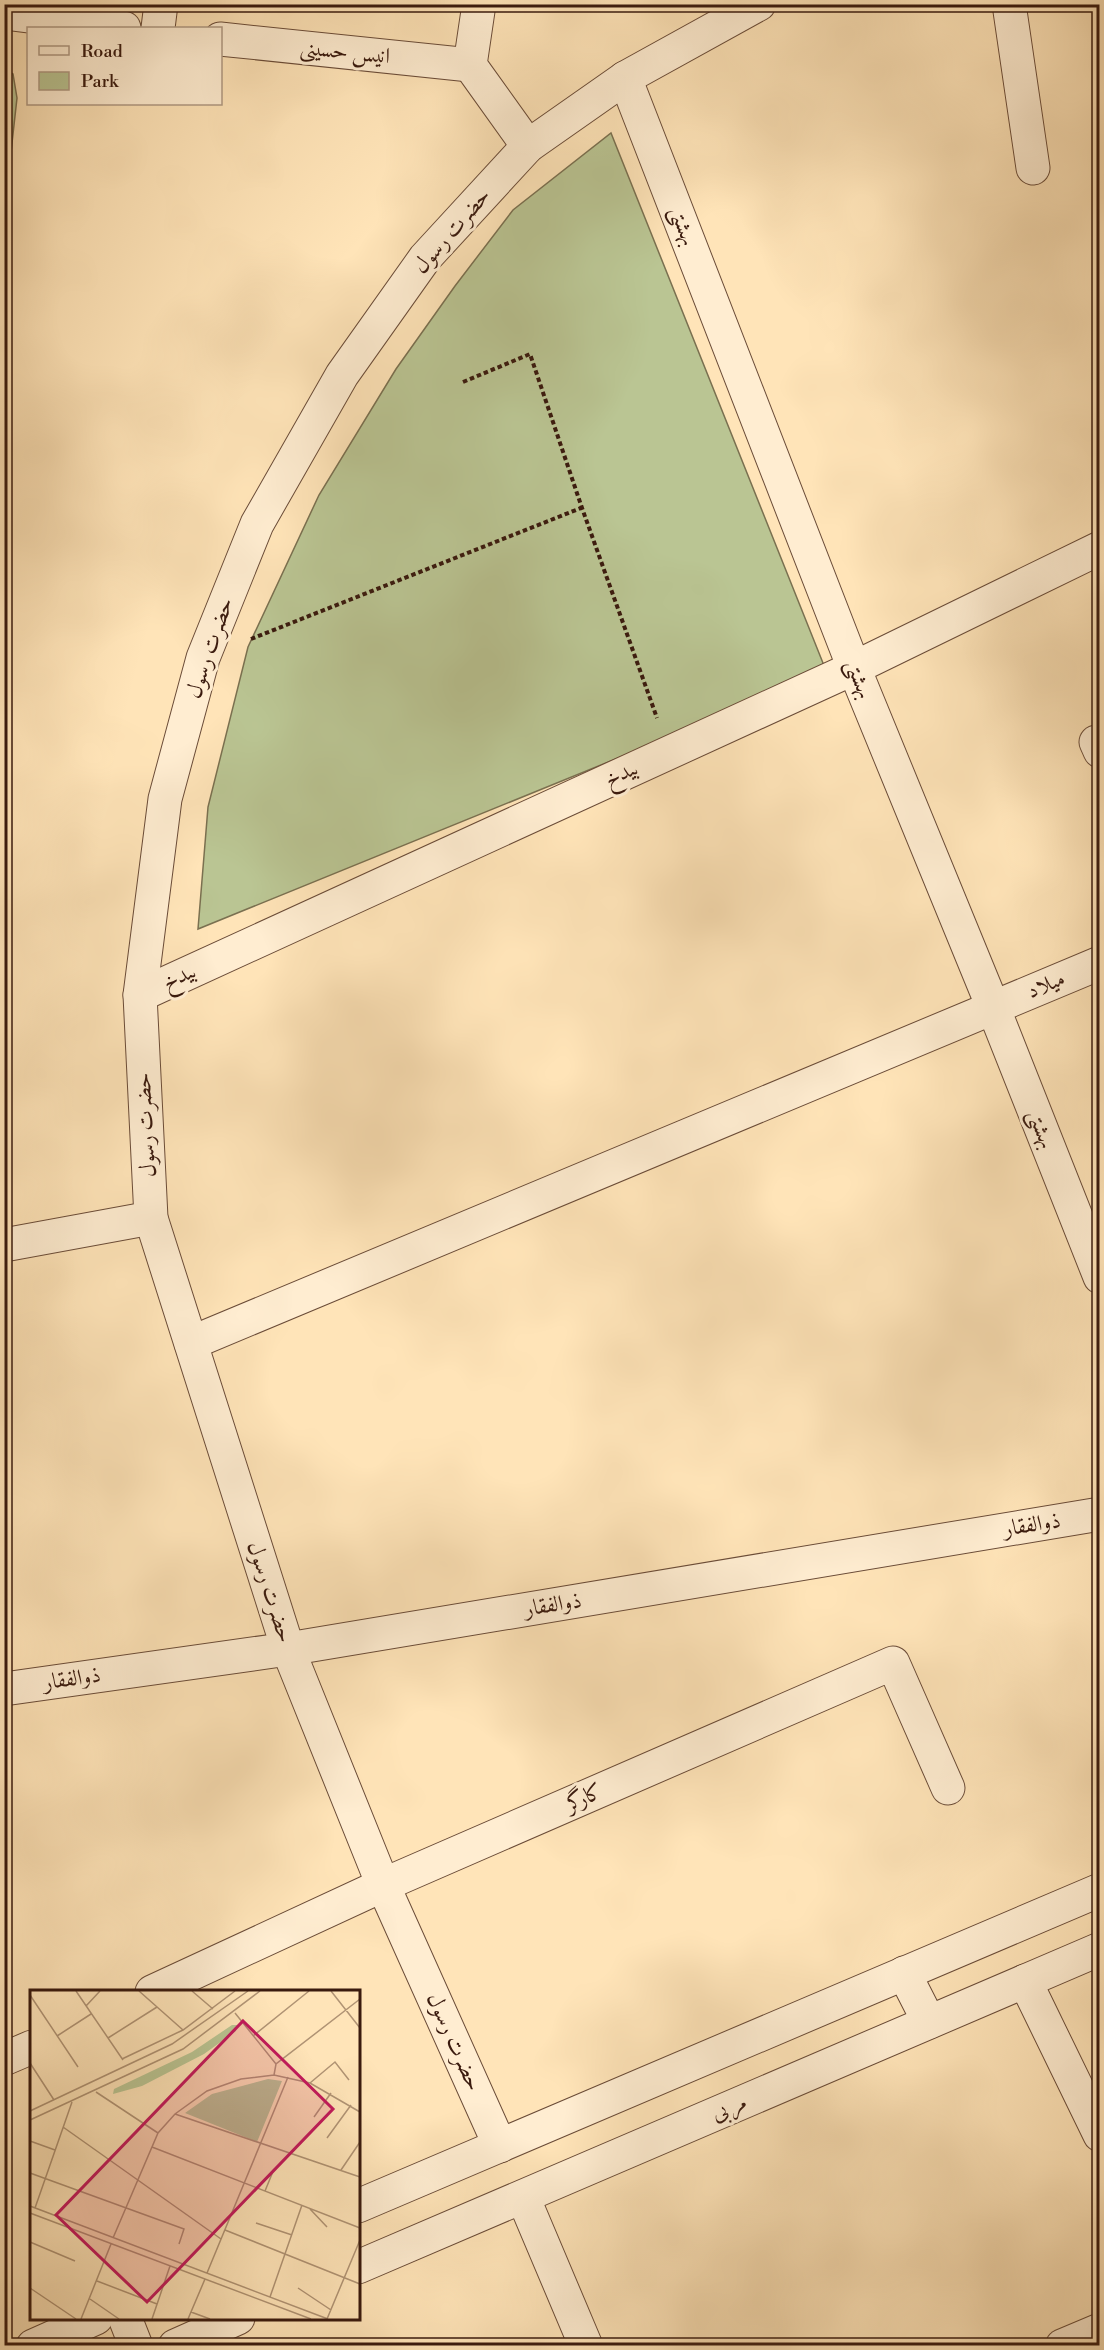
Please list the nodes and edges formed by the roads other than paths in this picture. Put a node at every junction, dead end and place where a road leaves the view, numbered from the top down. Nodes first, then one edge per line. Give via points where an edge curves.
1 (161, 4) edge
2 (479, 4) edge
3 (759, 4) edge
4 (1009, 4) edge
5 (4, 13) edge
6 (116, 27) edge
7 (158, 27) edge
8 (222, 39) edge
9 (470, 64) junction
10 (625, 78) junction
11 (528, 146) junction
12 (1033, 168) dead end
13 (1100, 548) edge
14 (854, 668) junction
15 (1100, 963) edge
16 (140, 995) junction
17 (993, 1007) junction
18 (151, 1218) junction
19 (4, 1245) edge
20 (1100, 1277) edge
21 (191, 1343) junction
22 (1100, 1514) edge
23 (288, 1649) junction
24 (4, 1689) edge
25 (948, 1788) dead end
26 (383, 1885) junction
27 (1100, 1890) edge
28 (1100, 1949) edge
29 (904, 1973) junction
30 (1025, 1981) junction
31 (156, 1990) edge
32 (929, 2022) junction
33 (30, 2048) edge
34 (4, 2059) edge
35 (1100, 2135) edge
36 (500, 2146) junction
37 (523, 2197) junction
38 (360, 2205) edge
39 (360, 2266) edge
40 (94, 2320) edge
41 (125, 2320) edge
42 (236, 2320) edge
43 (1100, 2330) edge
44 (33, 2346) edge
45 (136, 2346) edge
46 (175, 2346) edge
47 (585, 2346) edge
48 (1062, 2346) edge

1 - 7 street
2 - 9 street
3 - 10 street, حضرت رسول
4 - 12 street
5 - 6 street
8 - 9 street, انیس حسینی
9 - 11 street
10 - 11 street, حضرت رسول
10 - 14 street, بهشتی
11 - 16 street, حضرت رسول via 425,258 342,375 257,524 202,658 165,799
13 - 14 street, بیدخ
14 - 16 street, بیدخ
14 - 17 street, بهشتی
15 - 17 street, میلاد
16 - 18 street, حضرت رسول
17 - 20 street, بهشتی
17 - 21 street, میلاد
18 - 19 street
18 - 21 street, حضرت رسول
21 - 23 street, حضرت رسول
22 - 23 street, ذوالفقار
23 - 24 street, ذوالفقار
23 - 26 street, حضرت رسول
25 - 26 street, کارگر via 893,1663
26 - 31 street, کارگر
26 - 36 street, حضرت رسول
27 - 29 street
28 - 30 street, مربی
29 - 32 street
29 - 36 street
30 - 32 street, مربی
30 - 35 street
32 - 37 street, مربی
33 - 34 street
36 - 38 street
37 - 39 street, مربی
37 - 47 street
40 - 44 street
41 - 45 street
42 - 46 street
43 - 48 street

